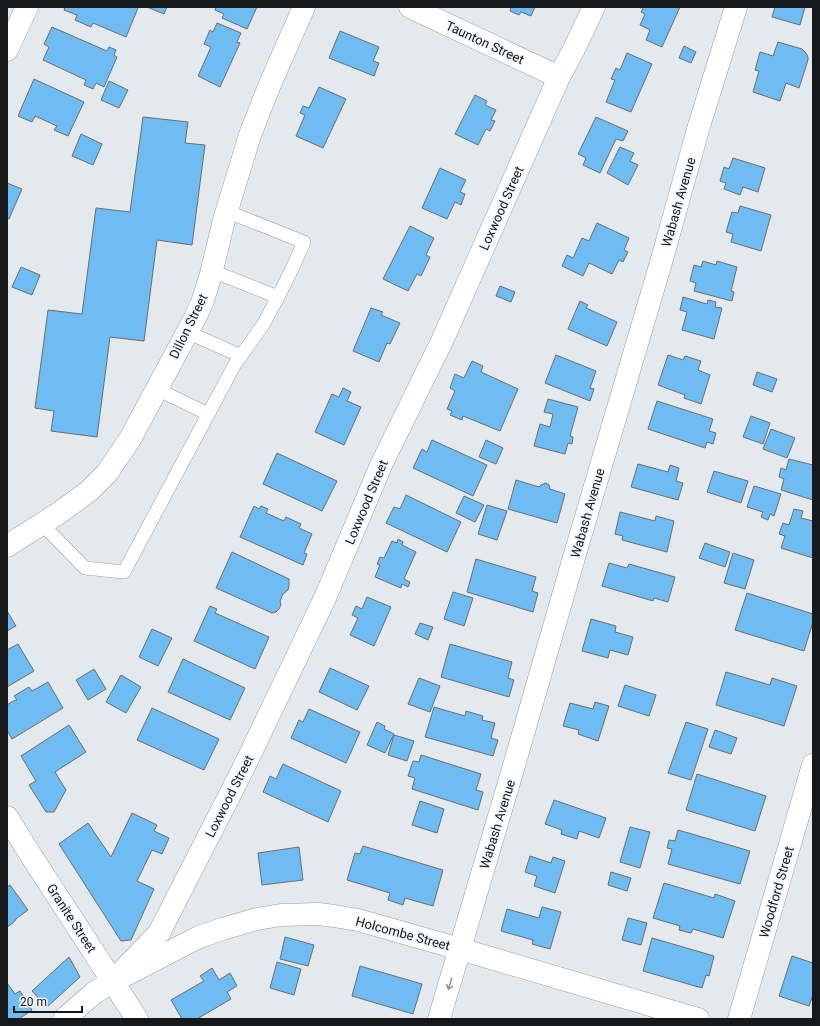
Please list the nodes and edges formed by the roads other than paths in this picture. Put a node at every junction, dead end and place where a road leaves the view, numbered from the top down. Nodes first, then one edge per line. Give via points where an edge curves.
1 (27, 7) edge
2 (304, 7) edge
3 (410, 7) edge
4 (594, 7) edge
5 (736, 7) edge
6 (7, 50) edge
7 (559, 77) junction
8 (226, 211) junction
9 (212, 271) junction
10 (278, 297) junction
11 (187, 332) junction
12 (241, 356) junction
13 (157, 389) junction
14 (208, 414) junction
15 (42, 524) junction
16 (7, 546) edge
17 (813, 765) edge
18 (7, 817) edge
19 (460, 949) junction
20 (112, 982) junction
21 (64, 1019) edge
22 (137, 1019) edge
23 (439, 1019) edge
24 (698, 1019) edge
25 (739, 1019) edge

1 - 6 street
2 - 8 street, Dillon Street via 264,98
3 - 7 street, Taunton Street
4 - 7 street, Loxwood Street
5 - 19 street, Wabash Avenue via 699,126
7 - 20 street, Loxwood Street via 442,341 382,463 325,598 243,769 159,933
8 - 9 street, Dillon Street
8 - 10 lane via 304,242
9 - 10 lane
9 - 11 street, Dillon Street via 203,300
10 - 12 lane via 263,325
11 - 12 lane
11 - 13 street, Dillon Street
12 - 14 lane
13 - 14 lane
13 - 15 street, Dillon Street via 130,439 102,478 89,491
14 - 15 lane via 124,572 85,568
15 - 16 street, Dillon Street
17 - 25 street, Woodford Street
18 - 20 street, Granite Street
19 - 20 street, Holcombe Street via 358,920 318,914 281,915 257,919 199,937
19 -> 23 street, Wabash Avenue
19 - 24 street, Holcombe Street
20 - 21 street via 94,993
20 - 22 street, Granite Street

